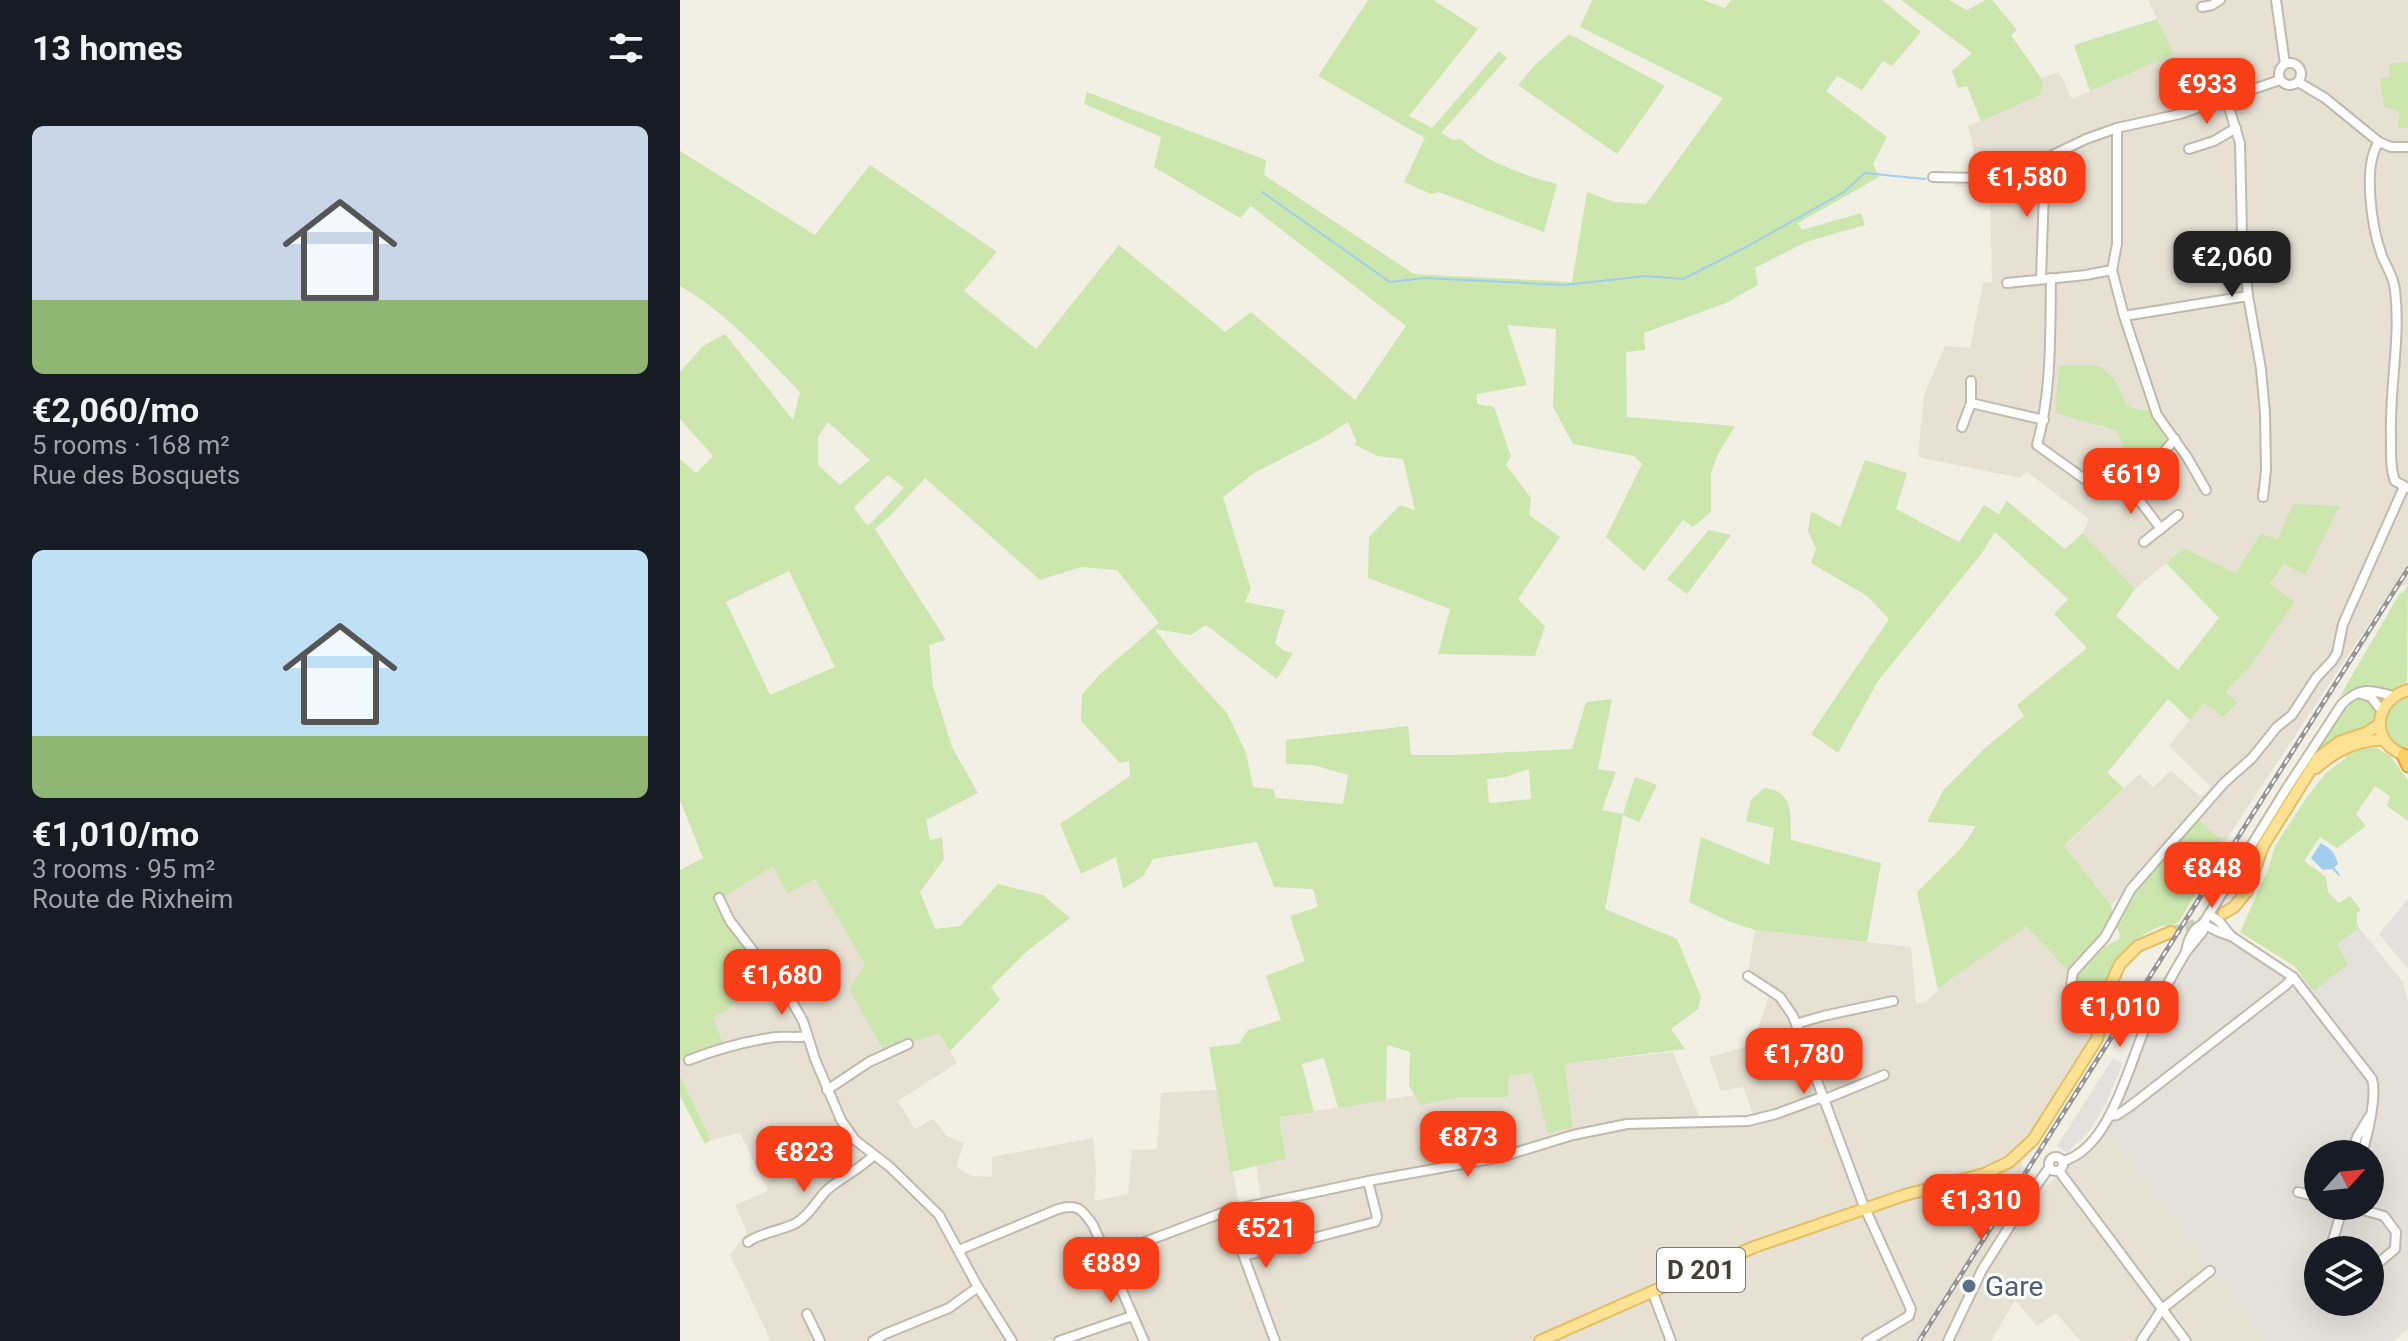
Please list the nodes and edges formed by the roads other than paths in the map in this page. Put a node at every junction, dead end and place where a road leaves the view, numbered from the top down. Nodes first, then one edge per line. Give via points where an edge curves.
1 (2220, 0) edge
2 (2276, 0) edge
3 (2202, 7) dead end
4 (2285, 64) junction
5 (2280, 80) junction
6 (2298, 82) junction
7 (2226, 98) junction
8 (2117, 128) junction
9 (2236, 128) junction
10 (2379, 142) junction
11 (2408, 147) edge
12 (2189, 149) dead end
13 (2045, 160) junction
14 (1933, 177) dead end
15 (2112, 270) junction
16 (2051, 278) junction
17 (2041, 279) junction
18 (2007, 283) dead end
19 (2248, 296) junction
20 (2124, 316) junction
21 (1971, 381) dead end
22 (1971, 403) junction
23 (2044, 420) junction
24 (1962, 427) dead end
25 (2175, 439) junction
26 (2127, 484) junction
27 (2406, 487) edge
28 (2206, 490) dead end
29 (2263, 497) dead end
30 (2178, 515) dead end
31 (2161, 529) junction
32 (2144, 542) dead end
33 (2408, 690) edge
34 (2357, 693) junction
35 (2393, 696) junction
36 (2382, 711) junction
37 (2380, 724) junction
38 (2384, 740) junction
39 (2406, 759) edge
40 (2309, 775) junction
41 (719, 898) dead end
42 (2224, 913) dead end
43 (2209, 914) junction
44 (2203, 924) junction
45 (2171, 932) tunnel mouth
46 (2231, 936) junction
47 (1748, 976) dead end
48 (2293, 977) junction
49 (1893, 1001) dead end
50 (2106, 1011) junction
51 (1796, 1024) junction
52 (808, 1036) junction
53 (908, 1044) dead end
54 (689, 1060) dead end
55 (1884, 1075) dead end
56 (827, 1090) junction
57 (1822, 1098) junction
58 (2109, 1116) junction
59 (2369, 1116) junction
60 (2356, 1140) edge
61 (2366, 1140) edge
62 (874, 1155) junction
63 (2054, 1170) junction
64 (1368, 1181) junction
65 (2298, 1192) dead end
66 (2304, 1194) edge
67 (1865, 1209) junction
68 (1227, 1211) junction
69 (2384, 1216) edge
70 (748, 1242) dead end
71 (959, 1250) junction
72 (1107, 1256) junction
73 (1244, 1256) junction
74 (2384, 1258) edge
75 (2210, 1271) dead end
76 (978, 1287) junction
77 (1652, 1291) junction
78 (2162, 1309) junction
79 (807, 1314) dead end
80 (1132, 1316) junction
81 (1880, 1338) edge
82 (820, 1341) edge
83 (873, 1341) edge
84 (1012, 1341) edge
85 (1059, 1341) edge
86 (1144, 1341) edge
87 (1275, 1341) edge
88 (1540, 1341) edge
89 (1671, 1341) edge
90 (1867, 1341) edge
91 (1948, 1341) edge
92 (2141, 1341) edge
93 (2186, 1341) edge

1 - 3 street
2 - 4 street
4 - 5 street
4 - 6 street via 2299,68
5 - 6 street
5 - 7 street
6 - 10 street
7 - 8 street
7 - 9 street
8 - 13 street
8 - 15 street via 2117,244
9 - 12 street
9 - 19 street
10 - 11 street
10 - 27 street via 2369,167 2374,226 2394,279 2398,323 2391,470 2395,481
13 - 14 street via 2017,172
13 - 17 street
15 - 16 street
15 - 20 street
16 - 17 street
16 - 23 street
17 - 18 street
19 - 20 street
19 - 29 street via 2265,413
20 - 25 street via 2157,415
21 - 22 street
22 - 23 street
22 - 24 street
23 - 26 street via 2037,445 2101,491
25 - 26 street via 2150,469
25 - 28 street
26 - 31 street
27 - 50 street via 2343,624 2332,661 2292,715 2142,875 2105,937 2071,976 2076,996
30 - 31 street
31 - 32 street
33 - 35 main road
34 - 35 street
34 - 36 street via 2371,697
34 - 43 street via 2326,727
35 - 36 main road
36 - 37 main road
37 - 38 main road
37 - 40 main road via 2328,749
38 - 39 main road
38 - 40 main road via 2350,746
40 - 42 main road via 2263,846 2247,891
41 - 52 street via 730,921 791,1000
43 - 44 street
43 - 46 street
44 - 46 street
44 - 58 street via 2190,936
45 - 50 main road, D 201 via 2127,956 2114,976
46 - 48 street
47 - 51 street via 1780,997
48 - 58 street via 2129,1107
48 - 59 street via 2372,1079
49 - 51 street
50 - 67 main road, D 201 via 2097,1039 2030,1143 2014,1158 1991,1171
51 - 57 street
52 - 54 street via 767,1039
52 - 56 street
53 - 56 street
55 - 57 street
56 - 62 street via 855,1140
57 - 64 street via 1748,1121 1627,1124 1501,1157
57 - 67 street
58 - 63 street via 2088,1146
59 - 60 street
59 - 61 street
62 - 70 street via 827,1191 807,1215
62 - 71 street via 939,1215
63 - 78 street
63 - 91 street via 2028,1197 1982,1270
64 - 68 street
64 - 73 street via 1375,1222
65 - 66 street
67 - 77 main road, D 201 via 1754,1247
67 - 81 street via 1911,1309
68 - 72 street
68 - 73 street
69 - 74 street via 2396,1232 2395,1249
71 - 72 street via 1070,1205 1093,1225
71 - 76 street
72 - 80 street
73 - 87 street
75 - 78 street
76 - 83 street via 949,1308
76 - 84 street
77 - 88 main road, D 201
77 - 89 street
78 - 92 street
78 - 93 street
79 - 82 street
80 - 85 street
80 - 86 street
81 - 90 street

